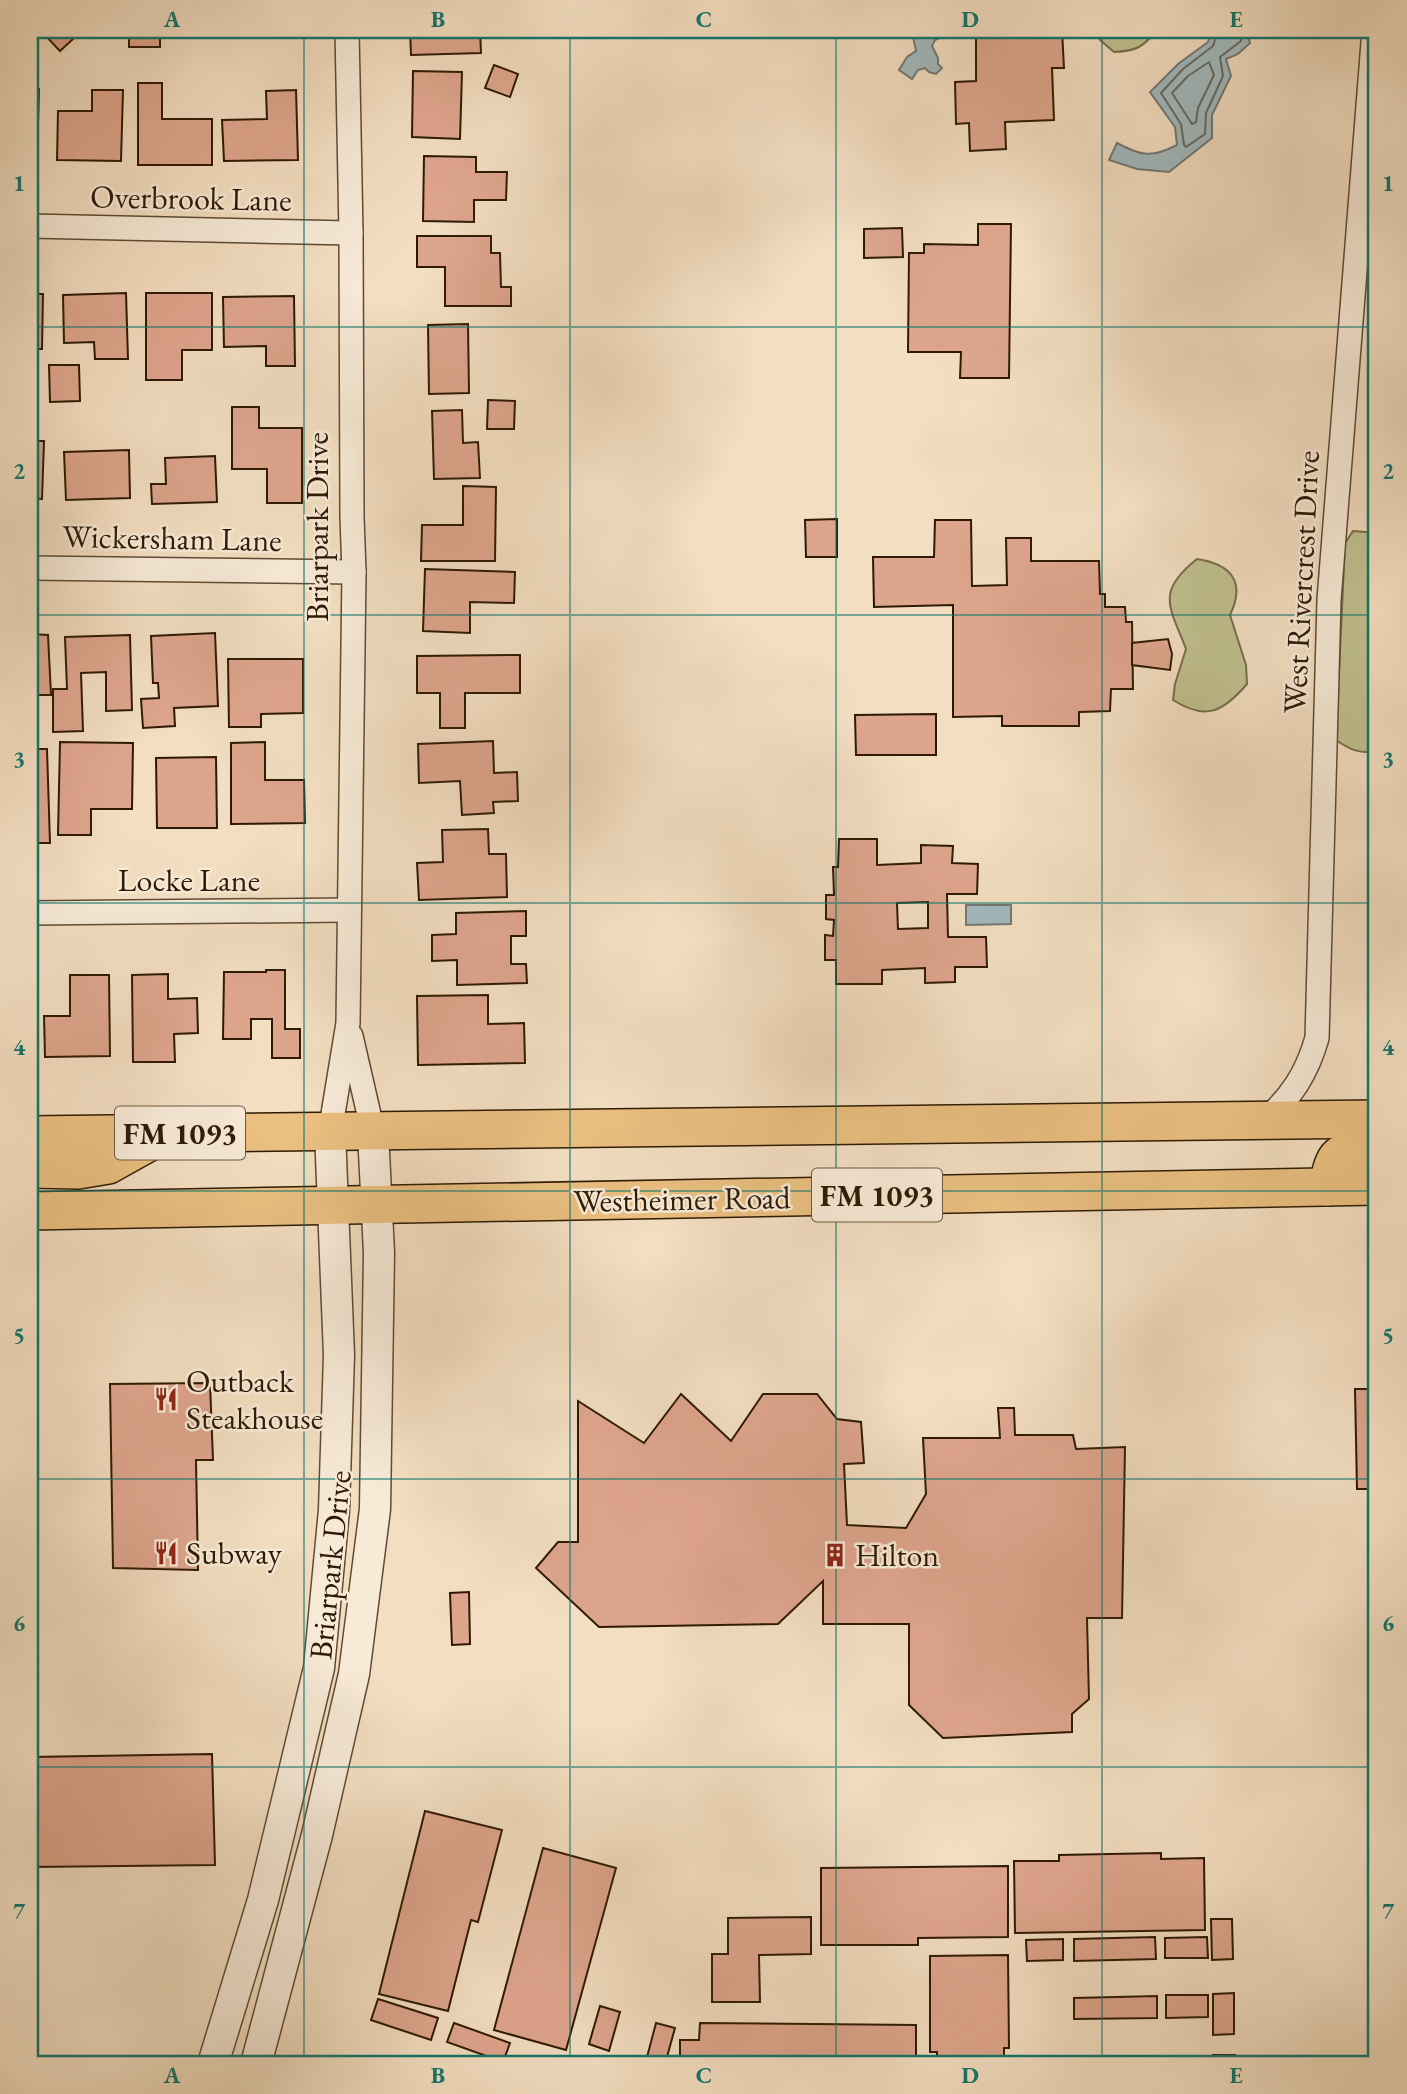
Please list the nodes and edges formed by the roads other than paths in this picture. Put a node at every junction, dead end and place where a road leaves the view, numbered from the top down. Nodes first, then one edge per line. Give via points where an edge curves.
1 (347, 30) edge
2 (1374, 30) edge
3 (30, 226) edge
4 (351, 233) junction
5 (30, 568) edge
6 (354, 572) junction
7 (348, 910) junction
8 (30, 913) edge
9 (348, 1023) junction
10 (1377, 1119) edge
11 (1264, 1121) junction
12 (330, 1132) junction
13 (373, 1132) junction
14 (164, 1133) junction
15 (30, 1135) edge
16 (1377, 1151) edge
17 (30, 1169) edge
18 (1377, 1186) edge
19 (1328, 1187) junction
20 (332, 1205) junction
21 (377, 1205) junction
22 (30, 1211) edge
23 (319, 1668) junction
24 (354, 1674) junction
25 (214, 2064) edge
26 (256, 2064) edge

1 - 4 street, Briarpark Drive
2 - 11 street, West Rivercrest Drive via 1329,600 1317,1038 1298,1084
3 - 4 street, Overbrook Lane
4 - 6 street, Briarpark Drive
5 - 6 street, Wickersham Lane
6 - 7 street, Briarpark Drive
7 - 8 street, Locke Lane
7 - 9 street, Briarpark Drive
9 - 12 street, Briarpark Drive
9 - 13 street, Briarpark Drive
10 - 11 main road, FM 1093
11 - 13 main road, FM 1093
12 - 13 main road, FM 1093
12 - 14 main road, FM 1093
12 - 20 street, Briarpark Drive
13 - 21 street, Briarpark Drive
14 - 15 main road, FM 1093
14 - 17 main road via 108,1165
16 - 19 main road via 1339,1155 1332,1161
18 - 19 main road, Westheimer Road / FM 1093
19 - 21 main road, Westheimer Road / FM 1093
20 - 21 main road, Westheimer Road / FM 1093
20 - 22 main road, Westheimer Road / FM 1093
20 - 23 street, Briarpark Drive via 340,1355 334,1510
21 - 24 street, Briarpark Drive via 377,1487
23 - 24 street
23 - 25 street, Briarpark Drive via 263,1900
24 - 26 street, Briarpark Drive

